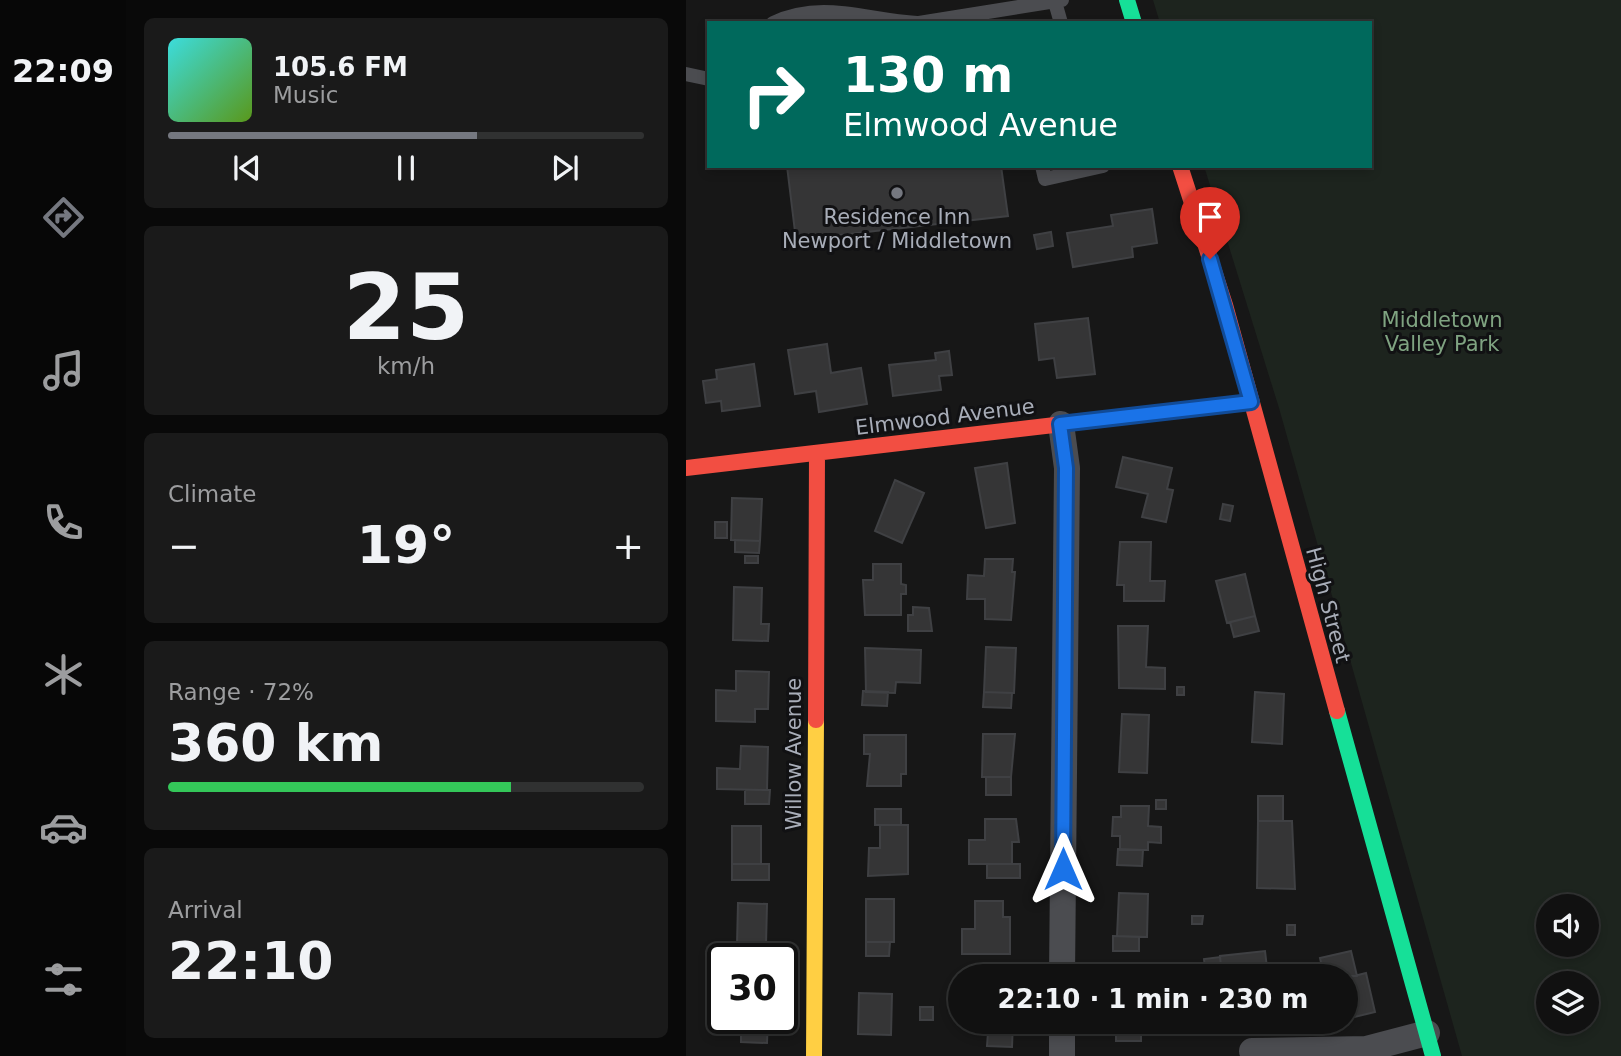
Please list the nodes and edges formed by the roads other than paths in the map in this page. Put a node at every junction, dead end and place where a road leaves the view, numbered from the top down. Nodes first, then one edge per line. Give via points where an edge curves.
1 (1126, 0) edge
2 (1059, 1) edge
3 (1000, 17) edge
4 (776, 21) edge
5 (907, 21) edge
6 (945, 21) edge
7 (1061, 21) edge
8 (1133, 21) edge
9 (686, 74) edge
10 (707, 79) edge
11 (1042, 168) edge
12 (1094, 168) edge
13 (1181, 168) edge
14 (1251, 402) junction
15 (1060, 424) junction
16 (817, 453) junction
17 (686, 468) edge
18 (1062, 964) edge
19 (1062, 1034) edge
20 (1430, 1045) edge
21 (1252, 1051) dead end
22 (814, 1056) edge
23 (1062, 1056) edge

1 - 8 street
2 - 3 lane
2 - 7 lane
3 - 6 lane
4 - 5 lane via 792,11 839,8
9 - 10 lane
11 - 12 lane via 1045,179
13 - 14 street, High Street
14 - 15 street, Elmwood Avenue
14 - 20 street, High Street
15 - 16 street, Elmwood Avenue
15 - 18 street via 1066,468
16 - 17 street, Elmwood Avenue
16 - 22 street, Willow Avenue
19 - 23 street
20 - 21 street

